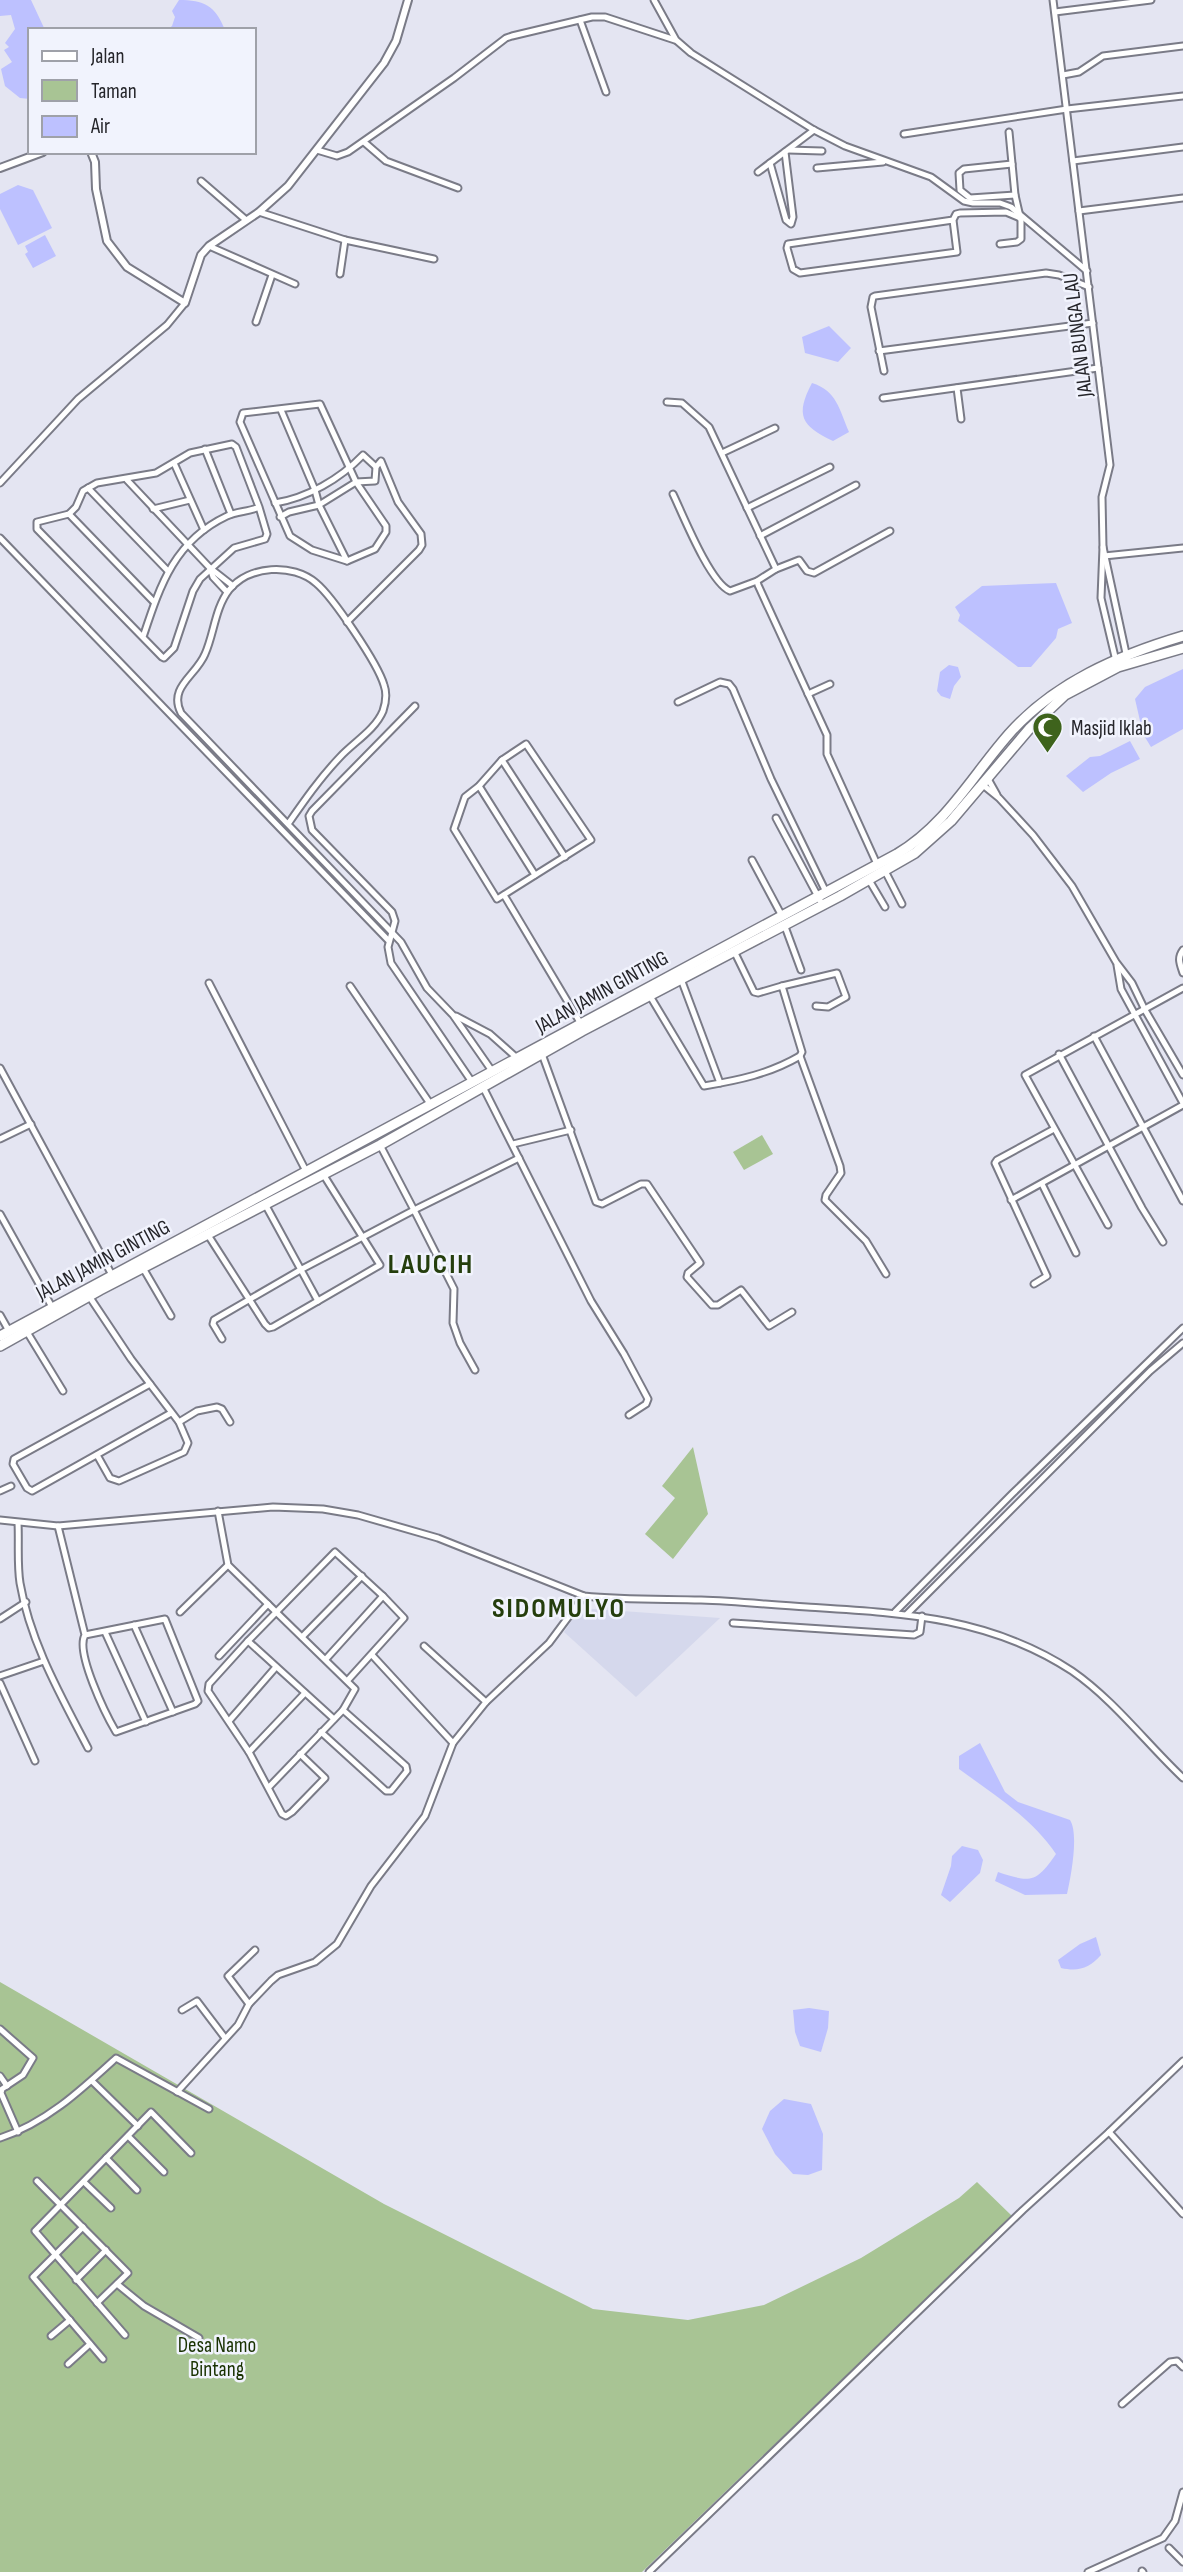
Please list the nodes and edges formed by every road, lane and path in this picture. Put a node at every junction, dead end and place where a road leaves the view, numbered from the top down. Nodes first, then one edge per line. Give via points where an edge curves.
1 (408, 0) edge
2 (654, 0) edge
3 (1053, 0) edge
4 (1151, 0) edge
5 (1055, 12) junction
6 (580, 20) junction
7 (676, 40) junction
8 (1183, 46) edge
9 (1063, 75) junction
10 (606, 92) dead end
11 (1183, 96) edge
12 (1067, 109) junction
13 (814, 130) junction
14 (1009, 132) dead end
15 (904, 134) dead end
16 (364, 142) junction
17 (1183, 147) edge
18 (317, 150) junction
19 (786, 151) junction
20 (822, 151) dead end
21 (38, 154) edge
22 (92, 154) edge
23 (1073, 160) junction
24 (887, 162) junction
25 (770, 163) junction
26 (1012, 164) junction
27 (0, 168) edge
28 (817, 168) dead end
29 (758, 172) dead end
30 (201, 181) dead end
31 (458, 188) dead end
32 (1015, 195) junction
33 (1183, 198) edge
34 (1079, 211) junction
35 (259, 212) junction
36 (1019, 215) junction
37 (246, 220) junction
38 (953, 220) junction
39 (345, 240) junction
40 (1000, 244) dead end
41 (209, 246) junction
42 (434, 260) dead end
43 (1087, 271) junction
44 (340, 274) dead end
45 (272, 275) junction
46 (295, 284) dead end
47 (1089, 286) junction
48 (185, 303) junction
49 (256, 322) dead end
50 (1093, 323) junction
51 (879, 351) junction
52 (1098, 368) junction
53 (884, 371) dead end
54 (957, 388) junction
55 (883, 398) dead end
56 (667, 402) dead end
57 (281, 410) junction
58 (961, 419) dead end
59 (775, 428) dead end
60 (205, 449) junction
61 (722, 453) junction
62 (174, 463) junction
63 (351, 467) junction
64 (376, 467) junction
65 (830, 467) dead end
66 (127, 480) junction
67 (0, 482) edge
68 (356, 482) junction
69 (856, 485) dead end
70 (88, 488) junction
71 (315, 490) junction
72 (673, 494) dead end
73 (190, 500) junction
74 (275, 503) junction
75 (319, 505) junction
76 (259, 507) junction
77 (747, 508) junction
78 (153, 509) junction
79 (69, 514) junction
80 (231, 514) junction
81 (280, 517) junction
82 (204, 530) junction
83 (890, 531) dead end
84 (760, 536) junction
85 (0, 538) edge
86 (187, 545) junction
87 (1183, 548) edge
88 (1104, 556) junction
89 (347, 561) junction
90 (211, 568) junction
91 (776, 569) junction
92 (167, 570) junction
93 (757, 581) junction
94 (233, 586) junction
95 (227, 592) junction
96 (154, 602) junction
97 (347, 622) junction
98 (1183, 636) edge
99 (142, 637) junction
100 (1183, 648) edge
101 (1127, 659) junction
102 (1116, 664) junction
103 (830, 684) dead end
104 (808, 694) junction
105 (678, 702) dead end
106 (415, 706) dead end
107 (502, 760) junction
108 (985, 782) junction
109 (479, 786) junction
110 (776, 818) dead end
111 (288, 824) junction
112 (565, 857) junction
113 (752, 860) dead end
114 (881, 867) junction
115 (535, 875) junction
116 (868, 879) junction
117 (503, 895) junction
118 (822, 897) junction
119 (902, 904) dead end
120 (886, 907) dead end
121 (783, 920) junction
122 (392, 932) junction
123 (388, 940) junction
124 (1183, 950) edge
125 (734, 951) junction
126 (1116, 962) junction
127 (802, 970) dead end
128 (1183, 973) edge
129 (681, 979) junction
130 (209, 983) dead end
131 (350, 986) dead end
132 (782, 986) junction
133 (1183, 988) edge
134 (649, 996) junction
135 (816, 1006) dead end
136 (1145, 1010) junction
137 (453, 1015) junction
138 (1135, 1015) junction
139 (581, 1024) junction
140 (1094, 1036) junction
141 (542, 1054) junction
142 (1059, 1054) junction
143 (800, 1056) junction
144 (517, 1058) junction
145 (0, 1068) edge
146 (492, 1071) junction
147 (1183, 1075) edge
148 (472, 1082) junction
149 (720, 1083) junction
150 (483, 1087) junction
151 (1183, 1104) edge
152 (432, 1106) junction
153 (30, 1124) junction
154 (1143, 1127) junction
155 (1054, 1129) junction
156 (571, 1130) junction
157 (0, 1139) edge
158 (513, 1144) junction
159 (380, 1145) junction
160 (1108, 1145) junction
161 (519, 1158) junction
162 (1076, 1164) junction
163 (320, 1169) junction
164 (306, 1171) junction
165 (1042, 1184) junction
166 (1011, 1200) junction
167 (1183, 1201) edge
168 (265, 1204) junction
169 (414, 1210) junction
170 (0, 1214) edge
171 (1108, 1225) dead end
172 (208, 1235) junction
173 (363, 1236) junction
174 (1163, 1242) dead end
175 (1076, 1253) dead end
176 (143, 1268) junction
177 (302, 1269) junction
178 (886, 1274) dead end
179 (112, 1275) junction
180 (1034, 1284) dead end
181 (89, 1296) junction
182 (250, 1301) junction
183 (318, 1301) junction
184 (52, 1307) junction
185 (792, 1312) dead end
186 (0, 1315) edge
187 (171, 1316) dead end
188 (1183, 1328) edge
189 (27, 1332) junction
190 (4, 1334) edge
191 (222, 1339) dead end
192 (1183, 1343) edge
193 (0, 1346) edge
194 (475, 1370) dead end
195 (150, 1384) junction
196 (63, 1391) dead end
197 (171, 1413) junction
198 (629, 1415) dead end
199 (178, 1422) junction
200 (230, 1422) dead end
201 (1052, 1454) junction
202 (97, 1455) junction
203 (1060, 1461) junction
204 (12, 1486) dead end
205 (0, 1491) edge
206 (218, 1511) junction
207 (0, 1520) edge
208 (18, 1523) junction
209 (58, 1526) junction
210 (228, 1565) junction
211 (362, 1576) junction
212 (383, 1596) junction
213 (584, 1596) junction
214 (26, 1602) junction
215 (268, 1604) junction
216 (180, 1612) dead end
217 (275, 1612) junction
218 (895, 1612) junction
219 (907, 1614) junction
220 (922, 1616) junction
221 (0, 1619) edge
222 (733, 1623) dead end
223 (134, 1625) junction
224 (105, 1632) junction
225 (85, 1635) junction
226 (302, 1637) junction
227 (248, 1642) junction
228 (424, 1646) dead end
229 (372, 1655) junction
230 (219, 1657) dead end
231 (326, 1658) junction
232 (44, 1661) junction
233 (276, 1667) junction
234 (0, 1676) edge
235 (348, 1680) junction
236 (0, 1683) edge
237 (305, 1693) junction
238 (486, 1702) junction
239 (343, 1710) junction
240 (173, 1712) junction
241 (334, 1719) junction
242 (229, 1721) junction
243 (145, 1722) junction
244 (321, 1732) junction
245 (453, 1743) junction
246 (88, 1748) dead end
247 (249, 1752) junction
248 (300, 1754) junction
249 (34, 1761) dead end
250 (1183, 1778) edge
251 (269, 1787) junction
252 (255, 1950) dead end
253 (249, 2004) junction
254 (182, 2010) dead end
255 (0, 2029) edge
256 (225, 2038) junction
257 (1183, 2061) edge
258 (0, 2076) edge
259 (92, 2081) junction
260 (7, 2087) junction
261 (177, 2092) junction
262 (209, 2109) dead end
263 (138, 2126) junction
264 (18, 2132) junction
265 (1109, 2132) junction
266 (128, 2136) junction
267 (0, 2138) edge
268 (191, 2153) dead end
269 (106, 2158) junction
270 (164, 2172) dead end
271 (37, 2181) dead end
272 (84, 2182) junction
273 (137, 2190) dead end
274 (61, 2204) junction
275 (111, 2208) dead end
276 (1183, 2214) edge
277 (83, 2227) junction
278 (106, 2250) junction
279 (55, 2255) junction
280 (76, 2280) junction
281 (117, 2284) junction
282 (97, 2303) junction
283 (70, 2320) junction
284 (125, 2335) dead end
285 (51, 2336) dead end
286 (199, 2338) dead end
287 (90, 2344) junction
288 (103, 2359) dead end
289 (68, 2364) dead end
290 (1183, 2367) edge
291 (1122, 2404) dead end
292 (1183, 2492) edge
293 (1170, 2548) dead end
294 (1183, 2562) edge
295 (649, 2572) edge
296 (1088, 2572) edge

1 - 18 street via 384,63
2 - 7 street
3 - 5 street, JALAN BUNGA LAU
4 - 5 street
5 - 9 street, JALAN BUNGA LAU
6 - 7 street via 605,17
6 - 10 street
6 - 16 street via 506,38
7 - 13 street
8 - 9 street via 1103,56 1079,72
9 - 12 street, JALAN BUNGA LAU
11 - 12 street
12 - 15 street
12 - 23 street, JALAN BUNGA LAU
13 - 19 street
13 - 24 street
14 - 26 street
16 - 18 street via 341,155
16 - 31 street via 386,160
17 - 23 street
18 - 35 street
19 - 20 street
19 - 25 street
19 - 25 street via 791,224
21 - 27 street
22 - 48 street via 107,241 127,267
23 - 34 street, JALAN BUNGA LAU
24 - 28 street
24 - 36 street via 931,177 964,201 1000,203
25 - 29 street
26 - 32 street
26 - 32 street via 962,170 959,185 970,198
30 - 37 street
32 - 36 street
33 - 34 street
34 - 43 street, JALAN BUNGA LAU
35 - 37 street
35 - 39 street
36 - 38 street via 960,213
36 - 40 street via 1019,241
36 - 43 street
37 - 41 street
38 - 38 street via 788,244 787,248 793,269 800,272 957,252
39 - 42 street
39 - 44 street
41 - 45 street
41 - 48 street via 195,267
43 - 47 street, JALAN BUNGA LAU
45 - 46 street
45 - 49 street
47 - 50 street, JALAN BUNGA LAU
47 - 51 street via 1046,273 876,296 871,306
48 - 67 street via 167,325 78,399
50 - 51 street
50 - 52 street, JALAN BUNGA LAU
51 - 53 street
52 - 54 street
52 - 88 street, JALAN BUNGA LAU via 1110,470 1102,497
54 - 55 street
54 - 58 street
56 - 61 street via 682,403 706,424
57 - 63 street via 320,404
57 - 71 street
57 - 74 street via 243,413 240,422
59 - 61 street
60 - 62 street
60 - 76 street via 236,447
60 - 80 street
61 - 77 street
62 - 66 street
62 - 73 street
63 - 64 street via 363,455
63 - 68 street
63 - 71 street
64 - 68 street via 375,481
64 - 97 street via 381,461 398,502 421,534 422,545
65 - 77 street
66 - 70 street
66 - 78 street
68 - 75 street
68 - 89 street via 386,532 375,549
69 - 84 street
70 - 79 street
70 - 92 street
71 - 74 street
71 - 75 street
72 - 93 street via 724,588 730,591
73 - 78 street
73 - 82 street
74 - 81 street
75 - 81 street
75 - 89 street
76 - 80 street
76 - 90 street via 265,539 234,548
77 - 84 street
78 - 86 street
79 - 96 street
79 - 99 street via 40,520 37,529
80 - 82 street
81 - 89 street via 290,536 312,550
82 - 86 street
83 - 91 street via 814,573 799,560
84 - 91 street
85 - 123 street
86 - 90 street
86 - 92 street
87 - 88 street
88 - 101 street
88 - 102 street via 1101,598
90 - 94 street
90 - 95 street
90 - 99 street via 193,591 171,653 162,657
91 - 93 street
92 - 96 street
93 - 104 street
94 - 95 street
94 - 97 street via 265,570 291,572 317,584
95 - 111 street via 205,654 177,692 177,706
96 - 99 street
97 - 111 street via 385,686 384,707 376,722 316,784
98 - 101 highway, JALAN JAMIN GINTING
100 - 101 highway, JALAN JAMIN GINTING
101 - 102 highway, JALAN JAMIN GINTING
102 - 108 highway, JALAN JAMIN GINTING via 1048,709
102 - 114 highway, JALAN JAMIN GINTING via 1069,683 1026,717 948,812
103 - 104 street
104 - 114 street via 827,735 827,754
105 - 118 street via 720,682 733,689
106 - 122 street via 309,816 312,830 393,912
107 - 109 street
107 - 112 street
107 - 112 street via 526,744 591,840
108 - 114 highway, JALAN JAMIN GINTING via 926,844
108 - 126 street via 1072,886
109 - 115 street
109 - 117 street via 465,797 454,829 497,899
110 - 118 street
111 - 122 street
112 - 115 street
113 - 121 street
114 - 116 highway, JALAN JAMIN GINTING
114 - 118 highway, JALAN JAMIN GINTING
114 - 119 street
115 - 117 street
116 - 118 highway, JALAN JAMIN GINTING
116 - 120 street
117 - 139 street
118 - 121 highway, JALAN JAMIN GINTING
121 - 125 highway, JALAN JAMIN GINTING
121 - 127 street
121 - 139 highway, JALAN JAMIN GINTING via 698,959
122 - 123 street
122 - 137 street via 427,988
123 - 148 street via 398,976
124 - 128 street via 1179,961
125 - 129 highway, JALAN JAMIN GINTING
125 - 132 street via 754,992
126 - 136 street
126 - 138 street via 1121,989
129 - 134 highway, JALAN JAMIN GINTING
129 - 149 street
130 - 164 street
131 - 152 street
132 - 135 street via 837,973 846,997 828,1007
132 - 143 street
133 - 136 street
134 - 141 highway, JALAN JAMIN GINTING
134 - 149 street via 704,1086
136 - 138 street
136 - 147 street
137 - 144 street via 490,1034
137 - 146 street
138 - 140 street
138 - 151 street
139 - 144 highway, JALAN JAMIN GINTING
140 - 142 street
140 - 154 street
141 - 150 highway, JALAN JAMIN GINTING
141 - 156 street
142 - 155 street via 1025,1074
142 - 160 street
143 - 149 street via 764,1073
143 - 178 street via 840,1166 841,1173 825,1200 866,1241
144 - 146 highway, JALAN JAMIN GINTING
145 - 153 street
146 - 148 highway, JALAN JAMIN GINTING
148 - 152 highway, JALAN JAMIN GINTING
150 - 158 street
150 - 159 highway, JALAN JAMIN GINTING
151 - 154 street
152 - 163 highway, JALAN JAMIN GINTING
153 - 157 street
153 - 179 street
154 - 160 street
154 - 167 street
155 - 162 street
155 - 166 street via 997,1160 995,1166
156 - 158 street
156 - 185 street via 596,1202 602,1204 641,1184 649,1186 700,1263 687,1277 712,1305 741,1290 769,1326
158 - 161 street
159 - 163 highway, JALAN JAMIN GINTING
159 - 169 street
160 - 162 street
160 - 174 street
161 - 169 street
161 - 198 street via 591,1301 648,1399
162 - 165 street
162 - 171 street
163 - 164 highway, JALAN JAMIN GINTING
163 - 168 highway, JALAN JAMIN GINTING
163 - 173 street
164 - 179 highway, JALAN JAMIN GINTING
165 - 166 street
165 - 175 street
166 - 180 street via 1047,1276
168 - 172 highway, JALAN JAMIN GINTING
168 - 177 street
169 - 173 street
169 - 194 street via 454,1289 453,1323
170 - 184 street
172 - 176 highway, JALAN JAMIN GINTING
172 - 182 street
173 - 177 street
173 - 183 street via 380,1265
176 - 181 highway, JALAN JAMIN GINTING
176 - 187 street
177 - 182 street
177 - 183 street
179 - 184 highway, JALAN JAMIN GINTING
181 - 189 highway, JALAN JAMIN GINTING
181 - 195 street
182 - 183 street via 269,1328
182 - 191 street via 213,1322
184 - 190 highway, JALAN JAMIN GINTING
186 - 190 street
188 - 201 street
189 - 193 highway, JALAN JAMIN GINTING
189 - 196 street
192 - 203 street
195 - 197 street
195 - 202 street via 12,1463 32,1491
197 - 199 street
197 - 202 street
199 - 200 street via 217,1407
199 - 202 street via 188,1440 186,1450 128,1479 113,1480
201 - 203 street
201 - 218 street
203 - 219 street
204 - 205 street
206 - 209 street
206 - 210 street
206 - 213 street via 300,1507 358,1515 438,1538
207 - 208 street
208 - 209 street
208 - 214 street via 20,1583
209 - 225 street
210 - 215 street
210 - 216 street
211 - 212 street
211 - 217 street via 335,1552
211 - 226 street
212 - 229 street via 404,1618
212 - 231 street
213 - 218 street
213 - 238 street via 549,1643
214 - 221 street
214 - 232 street
215 - 217 street
215 - 230 street
217 - 226 street
217 - 227 street
218 - 219 street
219 - 220 street
220 - 222 street via 920,1632 914,1635
220 - 250 street via 986,1630 1072,1671
223 - 224 street
223 - 240 street
223 - 240 street via 166,1620 199,1699
224 - 225 street
224 - 243 street
225 - 243 street via 82,1645 88,1671 114,1730
226 - 231 street
227 - 233 street
227 - 242 street via 209,1684 210,1694
228 - 238 street
229 - 235 street
229 - 245 street
231 - 235 street
232 - 234 street
232 - 246 street
233 - 237 street
233 - 242 street
235 - 239 street via 355,1693
236 - 249 street
237 - 241 street
237 - 247 street
238 - 245 street
239 - 241 street
239 - 244 street via 406,1766 391,1791
240 - 243 street
241 - 244 street
242 - 247 street
244 - 248 street
245 - 253 street via 425,1816 371,1886 337,1944 307,1967 278,1975
247 - 251 street
248 - 251 street
248 - 251 street via 323,1780 288,1815 282,1814
252 - 253 street via 228,1976
253 - 256 street
254 - 256 street via 197,2001
255 - 260 street via 33,2058 23,2075
256 - 261 street
257 - 265 street
258 - 260 street
259 - 261 street via 116,2058
259 - 263 street
259 - 264 street
260 - 264 street via 1,2093
261 - 262 street
263 - 266 street
263 - 268 street via 151,2112
264 - 267 street
265 - 276 street
265 - 295 street
266 - 269 street
266 - 270 street
269 - 272 street
269 - 273 street
271 - 274 street
272 - 274 street
272 - 275 street
274 - 277 street
274 - 279 street via 35,2231
277 - 278 street
277 - 279 street
278 - 280 street
278 - 281 street via 128,2273
279 - 280 street
279 - 283 street via 33,2277
280 - 282 street
281 - 282 street
281 - 286 street via 144,2306
282 - 284 street
283 - 285 street
283 - 287 street
287 - 288 street
287 - 289 street
290 - 291 street via 1170,2362
292 - 296 street via 1175,2521 1163,2538
293 - 294 street

